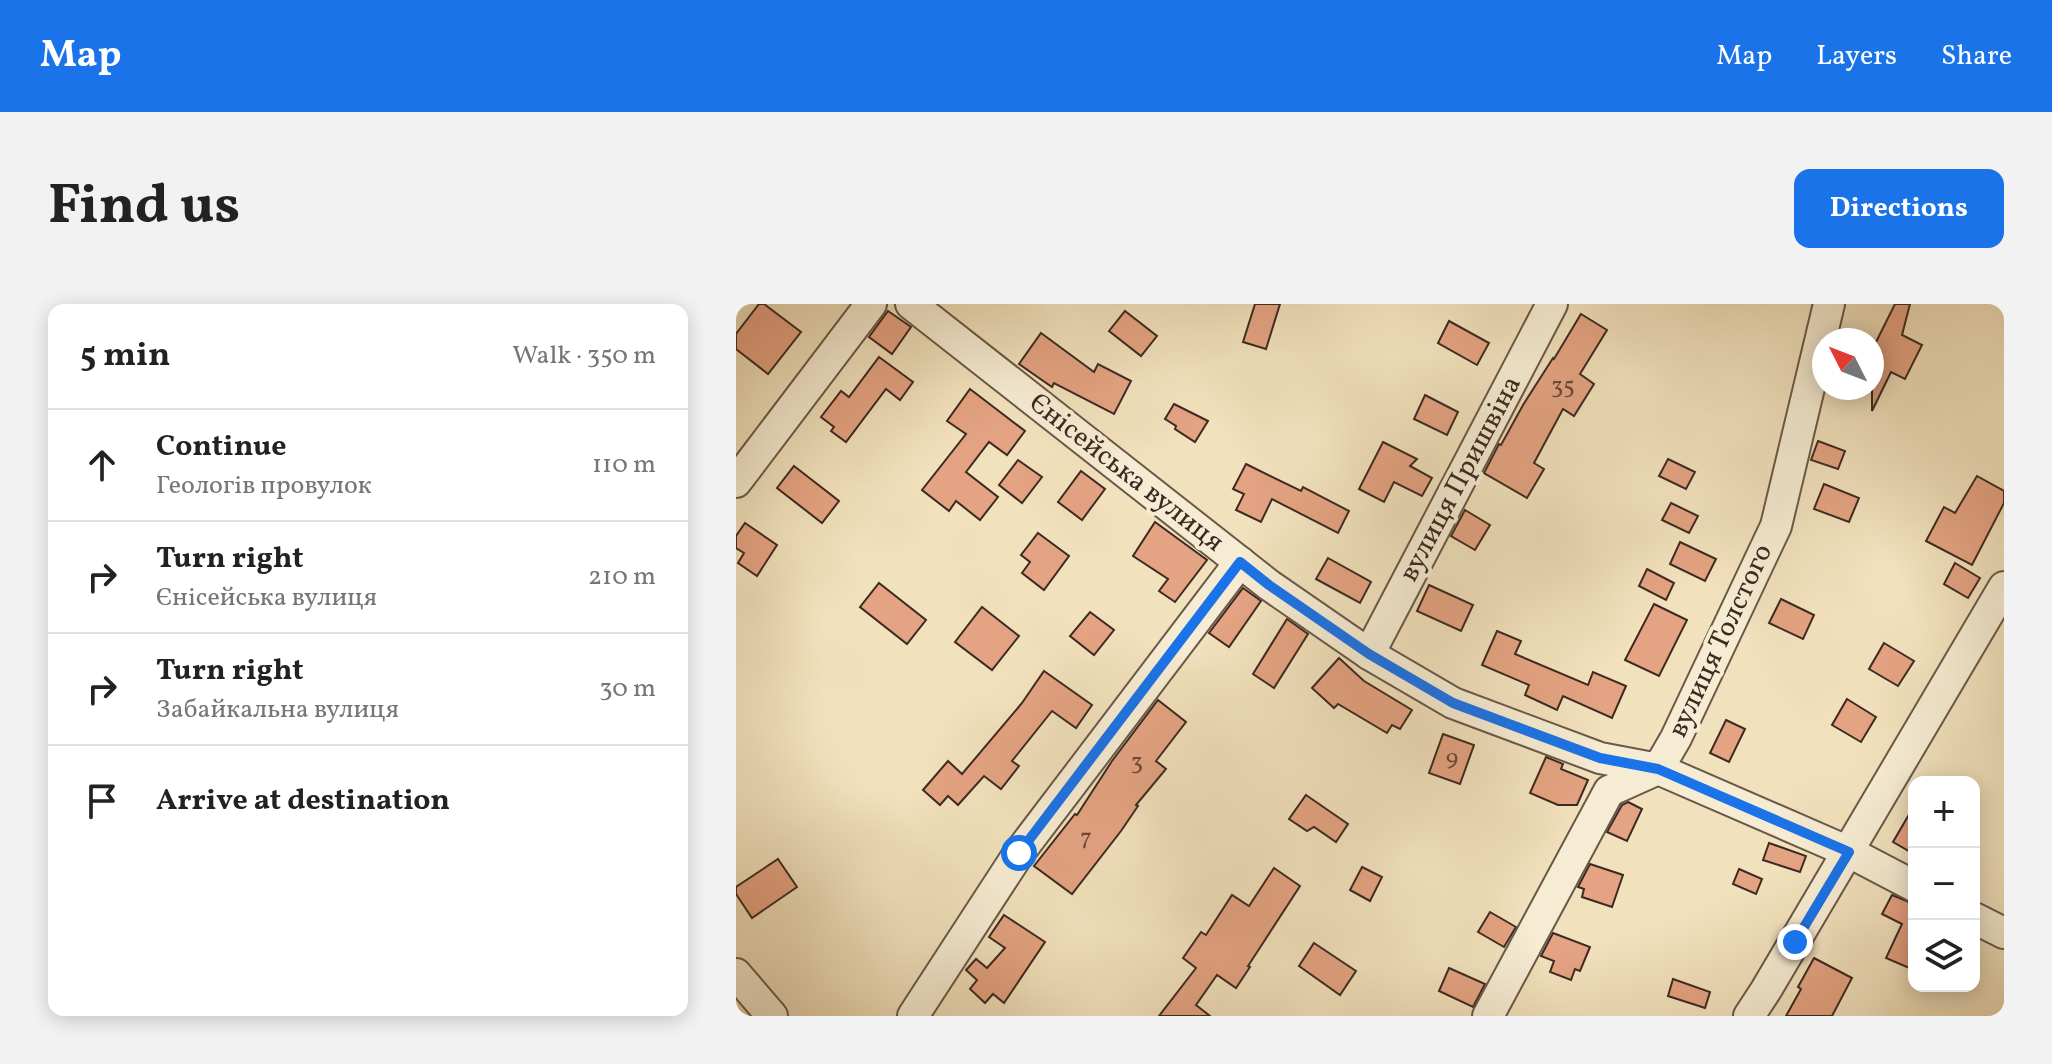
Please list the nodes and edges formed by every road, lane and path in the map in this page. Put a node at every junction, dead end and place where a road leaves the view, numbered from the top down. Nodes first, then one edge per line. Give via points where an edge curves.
1 (871, 304) edge
2 (911, 304) edge
3 (1552, 304) edge
4 (1829, 304) edge
5 (736, 482) edge
6 (1240, 562) junction
7 (2004, 587) edge
8 (1369, 654) junction
9 (1658, 769) junction
10 (1849, 852) junction
11 (1908, 883) edge
12 (1978, 920) edge
13 (2004, 933) edge
14 (736, 974) edge
15 (772, 1016) edge
16 (913, 1016) edge
17 (1488, 1016) edge
18 (1749, 1016) edge

1 - 5 street
2 - 6 street, Єнісейська вулиця
3 - 8 street, вулиця Пришвіна
4 - 9 street, вулиця Толстого via 1776,526
6 - 8 street, Єнісейська вулиця
6 - 16 street via 1019,853
7 - 10 street
8 - 9 street, Єнісейська вулиця via 1453,703 1600,758
9 - 10 street, Єнісейська вулиця
9 - 17 street, вулиця Толстого via 1609,791
10 - 11 street, Єнісейська вулиця
10 - 18 street
12 - 13 street
14 - 15 street

